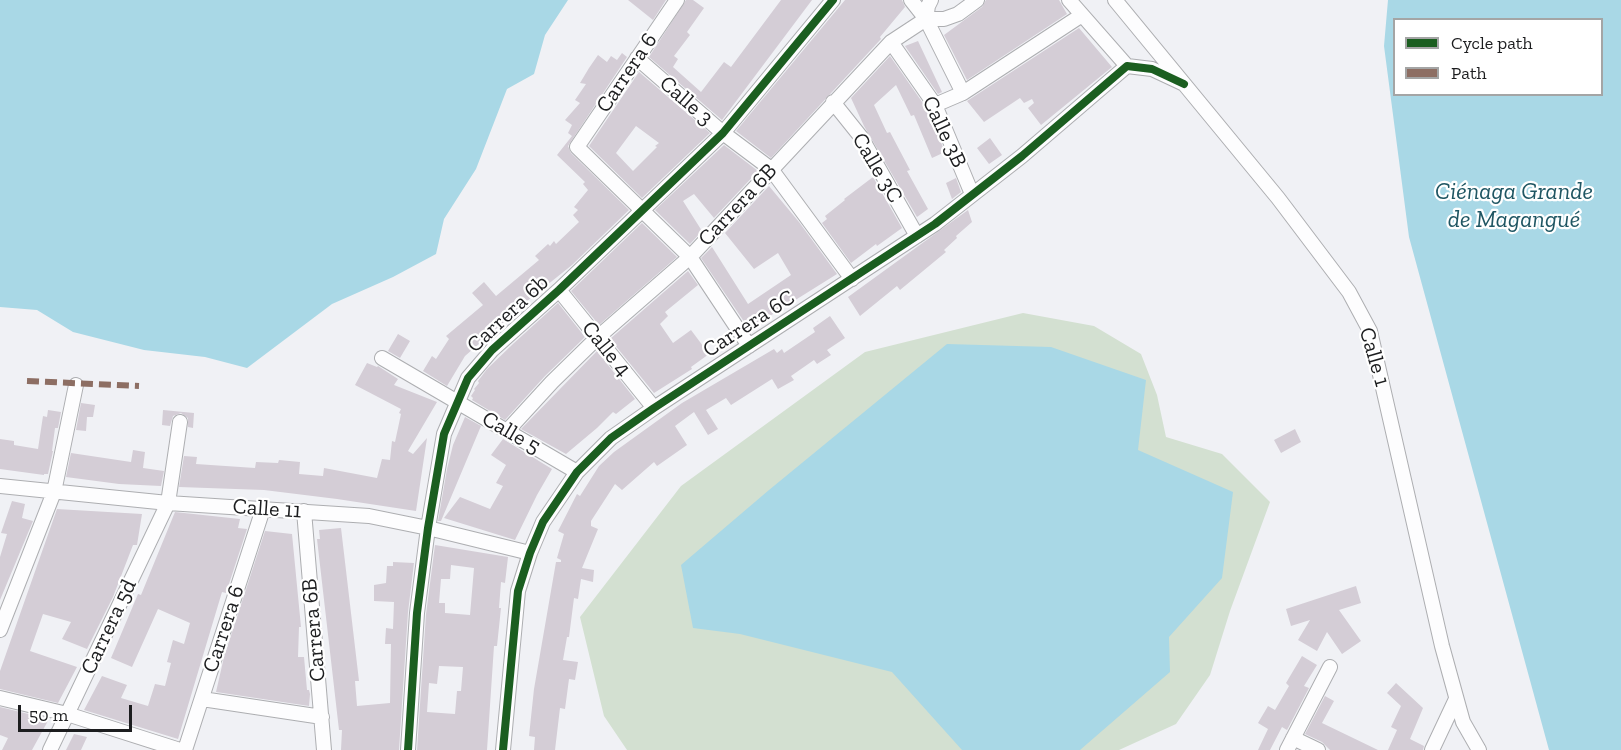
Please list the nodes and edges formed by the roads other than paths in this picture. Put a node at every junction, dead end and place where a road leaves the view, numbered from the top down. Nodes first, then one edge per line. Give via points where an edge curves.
1 (677, 0) edge
2 (833, 0) edge
3 (911, 0) edge
4 (930, 0) edge
5 (977, 0) edge
6 (1069, 0) edge
7 (1114, 0) edge
8 (1082, 15) junction
9 (926, 19) junction
10 (891, 42) junction
11 (637, 58) junction
12 (1128, 66) junction
13 (1184, 84) junction
14 (963, 93) junction
15 (833, 102) junction
16 (935, 105) junction
17 (723, 133) junction
18 (771, 169) junction
19 (972, 194) junction
20 (641, 211) junction
21 (917, 236) junction
22 (690, 257) junction
23 (852, 279) junction
24 (559, 290) junction
25 (597, 338) junction
26 (749, 346) junction
27 (382, 358) dead end
28 (76, 385) dead end
29 (457, 401) junction
30 (654, 408) junction
31 (180, 422) dead end
32 (508, 430) junction
33 (577, 472) junction
34 (0, 486) edge
35 (54, 492) junction
36 (168, 503) junction
37 (263, 509) junction
38 (304, 511) junction
39 (428, 528) junction
40 (530, 553) junction
41 (0, 630) edge
42 (1330, 667) dead end
43 (0, 698) edge
44 (202, 699) junction
45 (1456, 699) junction
46 (68, 714) junction
47 (322, 717) junction
48 (1290, 744) edge
49 (51, 750) edge
50 (180, 750) edge
51 (186, 750) edge
52 (324, 750) edge
53 (408, 750) edge
54 (503, 750) edge
55 (1318, 750) edge
56 (1432, 750) edge
57 (1479, 750) edge

1 - 11 street, Carrera 6
2 - 17 street, Carrera 6b
3 - 9 street
4 - 9 street
5 - 9 street, Carrera 6B via 958,14
6 - 8 street
7 - 13 street, Calle 1
8 - 12 street
8 - 14 street
9 - 10 street, Carrera 6B
9 - 14 street
10 - 15 street, Carrera 6B
10 - 16 street, Calle 3B
11 - 17 street, Calle 3
11 - 20 street, Carrera 6 via 577,147
12 - 13 street via 1152,69
12 - 19 street, Carrera 6C
13 - 45 street, Calle 1 via 1285,207 1349,292 1370,331
14 - 16 street
15 - 18 street, Carrera 6B
15 - 21 street, Calle 3C via 861,137
16 - 19 street, Calle 3B
17 - 18 street, Calle 3
17 - 20 street, Carrera 6b
18 - 22 street, Carrera 6B
18 - 23 street, Calle 3
19 - 21 street, Carrera 6C
20 - 22 street
20 - 24 street, Carrera 6b
21 - 23 street, Carrera 6C
22 - 25 street, Carrera 6B
22 - 26 street
23 - 26 street, Carrera 6C
24 - 25 street, Calle 4
24 - 29 street, Carrera 6b via 492,350 468,378
25 - 30 street, Calle 4
25 - 32 street, Carrera 6B
26 - 30 street, Carrera 6C
27 - 29 street, Calle 5
28 - 35 street
29 - 32 street, Calle 5
29 - 39 street, Carrera 6b via 444,434
30 - 33 street, Carrera 6C via 611,438
31 - 36 street, Carrera 5d
32 - 33 street, Calle 5
33 - 40 street, Carrera 6C via 543,522
34 - 35 street, Calle 11
35 - 36 street, Calle 11
35 - 41 street
36 - 37 street, Calle 11
36 - 46 street, Carrera 5d
37 - 38 street, Calle 11
37 - 44 street, Carrera 6
38 - 39 street, Calle 11 via 369,516
38 - 47 street, Carrera 6B
39 - 40 street, Calle 11
39 - 53 street, Carrera 6b via 417,613
40 - 54 street, Carrera 6C via 518,591
42 - 48 street
43 - 46 street
44 - 47 street
44 - 51 street, Carrera 6
45 - 56 street
45 - 57 street, Calle 1 via 1463,722
46 - 49 street, Carrera 5d
46 - 50 street
47 - 52 street, Carrera 6B
48 - 55 street

